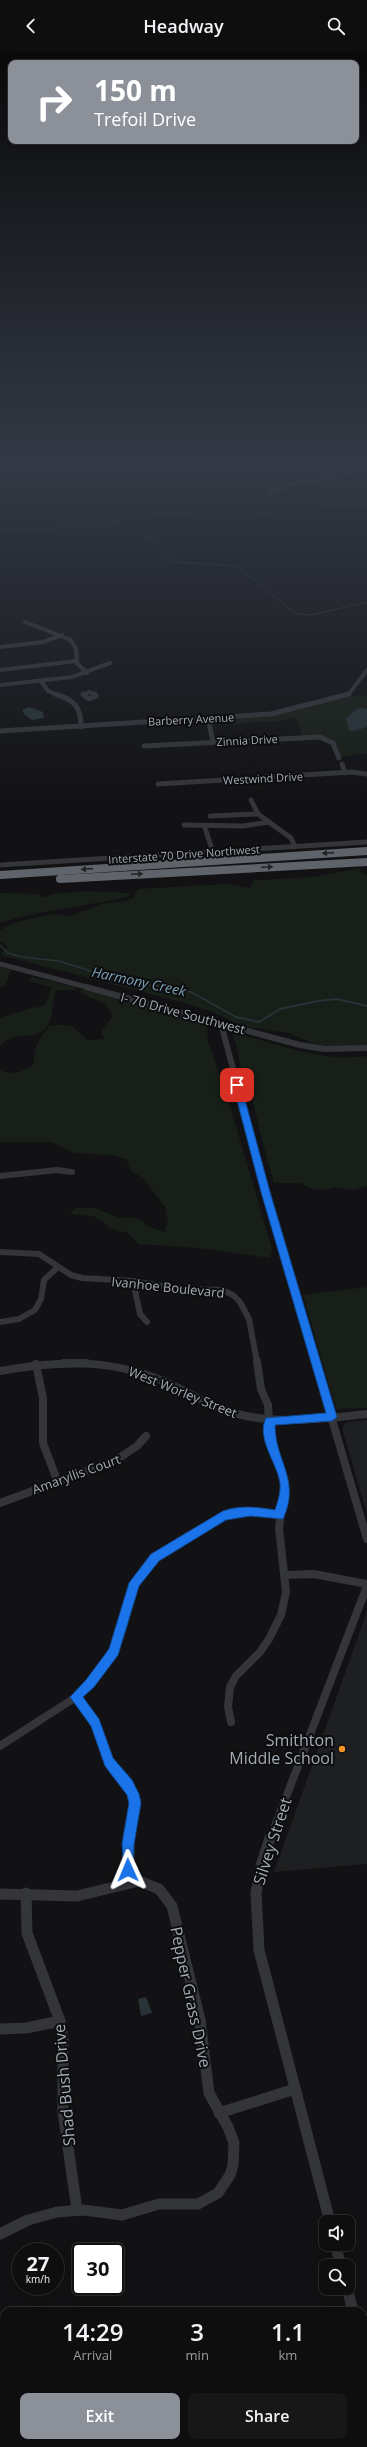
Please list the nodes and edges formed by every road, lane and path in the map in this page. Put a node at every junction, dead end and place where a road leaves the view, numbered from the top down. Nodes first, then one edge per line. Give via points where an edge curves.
1 (25, 622) dead end
2 (62, 635) junction
3 (0, 647) edge
4 (76, 661) junction
5 (110, 663) dead end
6 (0, 670) edge
7 (367, 670) edge
8 (87, 673) junction
9 (41, 681) junction
10 (0, 685) edge
11 (84, 697) dead end
12 (72, 701) junction
13 (208, 718) junction
14 (81, 727) junction
15 (0, 731) edge
16 (213, 742) junction
17 (144, 746) dead end
18 (339, 758) dead end
19 (342, 764) dead end
20 (345, 772) junction
21 (367, 774) edge
22 (158, 784) dead end
23 (251, 800) dead end
24 (258, 814) junction
25 (210, 816) dead end
26 (269, 822) junction
27 (184, 825) dead end
28 (204, 825) junction
29 (367, 842) edge
30 (295, 847) junction
31 (367, 850) edge
32 (213, 852) junction
33 (367, 862) edge
34 (0, 865) edge
35 (0, 875) edge
36 (0, 883) edge
37 (0, 964) edge
38 (221, 1024) junction
39 (367, 1048) edge
40 (72, 1172) dead end
41 (0, 1176) edge
42 (0, 1252) edge
43 (58, 1267) junction
44 (133, 1281) junction
45 (0, 1322) edge
46 (147, 1322) dead end
47 (36, 1364) junction
48 (0, 1371) edge
49 (367, 1414) edge
50 (332, 1417) junction
51 (270, 1421) junction
52 (146, 1436) dead end
53 (57, 1480) junction
54 (0, 1503) edge
55 (279, 1515) junction
56 (367, 1539) edge
57 (286, 1575) junction
58 (367, 1585) edge
59 (76, 1697) junction
60 (231, 1722) dead end
61 (0, 1746) edge
62 (129, 1882) junction
63 (26, 1893) junction
64 (0, 1894) edge
65 (60, 2021) junction
66 (0, 2029) edge
67 (295, 2089) junction
68 (218, 2113) junction
69 (77, 2210) junction
70 (328, 2215) edge
71 (0, 2234) edge
72 (349, 2295) edge
73 (352, 2307) edge

1 - 2 street
2 - 3 street via 44,642
2 - 4 street via 74,645
4 - 6 street
4 - 8 street
5 - 8 street
7 - 13 street, Barberry Avenue via 351,693 336,699 270,714
8 - 9 street
9 - 10 street
9 - 12 street via 50,692
11 - 12 street
12 - 14 street via 78,707
13 - 14 street, Barberry Avenue
13 - 16 street
14 - 15 street, Barberry Avenue
16 - 17 street, Zinnia Drive
16 - 18 street, Zinnia Drive via 320,737 333,743
19 - 20 street
20 - 21 street, Westwind Drive
20 - 22 street, Westwind Drive
23 - 24 street
24 - 25 street
24 - 26 street
26 - 28 street via 243,826
26 - 30 street via 291,838
27 - 28 street
28 - 32 street
29 - 30 street, Interstate 70 Drive Northwest
30 - 32 street, Interstate 70 Drive Northwest
31 -> 35 highway
32 - 34 street, Interstate 70 Drive Northwest
36 -> 33 highway
37 - 38 street, I- 70 Drive Southwest
38 - 39 street, I- 70 Drive Southwest via 318,1048
38 - 50 street via 266,1192
40 - 41 street via 57,1170
42 - 43 street, Ivanhoe Boulevard via 39,1254
43 - 44 street, Ivanhoe Boulevard via 82,1278
43 - 45 street via 45,1278 36,1310 27,1317
44 - 46 street via 140,1314
44 - 51 street, Ivanhoe Boulevard via 180,1289 222,1290 240,1302 249,1319 254,1337 256,1363
47 - 48 street, West Worley Street
47 - 51 street, West Worley Street via 89,1361 120,1367 162,1380 223,1410
47 - 53 street via 43,1398 43,1443
49 - 50 street, West Worley Street
50 - 51 street, West Worley Street
50 - 56 street
51 - 55 street, Ivanhoe Boulevard via 270,1441 285,1483 285,1494
52 - 53 street, Amaryllis Court via 138,1446 118,1460
53 - 54 street, Amaryllis Court
55 - 57 street, Ivanhoe Boulevard via 280,1542
55 - 59 street via 250,1511 223,1516 155,1557 135,1583 114,1651 90,1684
57 - 58 street via 314,1574
57 - 60 street, Ivanhoe Boulevard via 286,1592 281,1615 260,1652 245,1665 230,1687 228,1707
58 - 67 street, Silvey Street via 272,1832 261,1866 256,1893 259,1950
59 - 61 street
59 - 62 street via 95,1723 109,1762 133,1794 134,1813 128,1844
62 - 63 street via 76,1896
62 - 68 street, Pepper Grass Drive via 140,1881 161,1891 172,1906 202,2036 208,2088
63 - 64 street
63 - 65 street, Shad Bush Drive via 27,1933
65 - 66 street via 26,2028
65 - 69 street, Shad Bush Drive via 63,2040 64,2112
67 - 68 street
67 - 70 street, Silvey Street
68 - 69 street, Pepper Grass Drive via 230,2132 234,2161 231,2174 223,2187 213,2196 199,2204 154,2205 123,2216
69 - 71 street via 48,2213 20,2222
72 - 73 street

